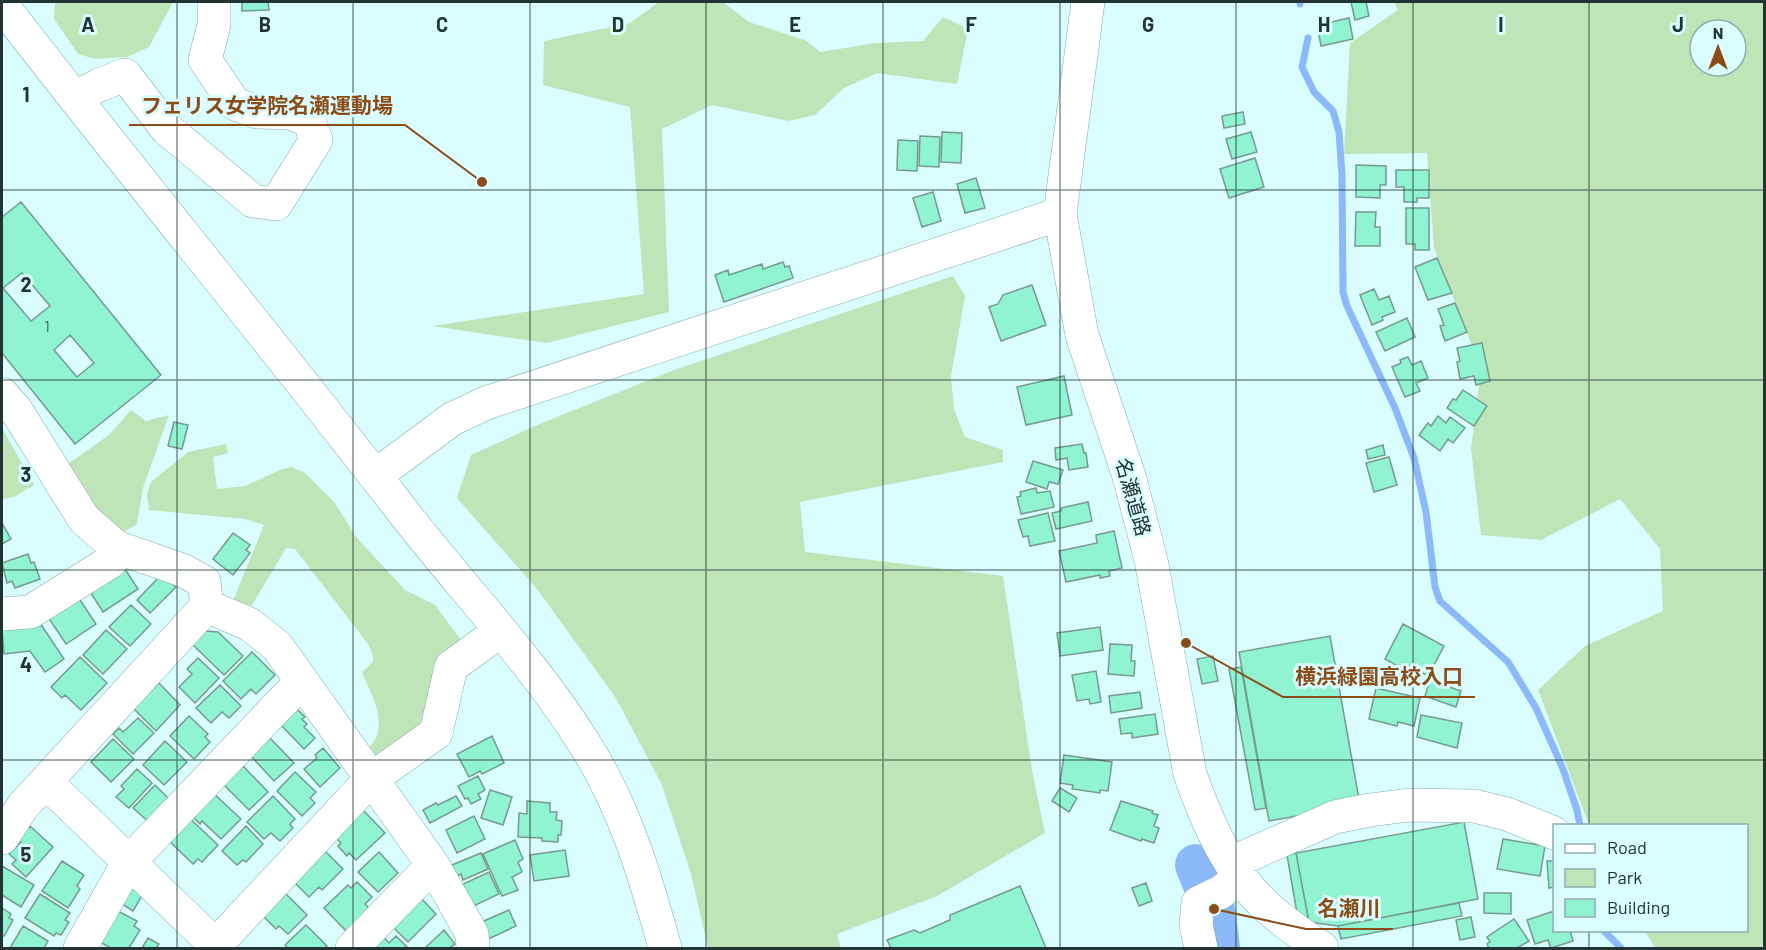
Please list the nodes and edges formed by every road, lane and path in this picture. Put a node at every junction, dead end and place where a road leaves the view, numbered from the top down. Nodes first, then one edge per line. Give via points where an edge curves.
1 (214, 2) edge
2 (1088, 2) edge
3 (4, 11) edge
4 (75, 98) junction
5 (1060, 214) junction
6 (2, 394) edge
7 (375, 476) junction
8 (121, 549) junction
9 (207, 606) junction
10 (2, 614) edge
11 (500, 631) junction
12 (301, 682) junction
13 (371, 779) junction
14 (46, 782) junction
15 (5, 825) edge
16 (1553, 833) edge
17 (128, 863) junction
18 (433, 865) junction
19 (1209, 908) edge
20 (214, 947) edge
21 (80, 948) edge
22 (352, 948) edge
23 (473, 948) edge
24 (665, 948) edge
25 (1322, 948) edge

1 - 4 street via 214,25 205,60 235,104 257,112 290,113 309,120 316,140 276,204 253,201 166,128 125,75
2 - 5 street, 名瀬道路
3 - 4 street
4 - 7 street
5 - 7 street via 486,404 452,419
5 - 19 street, 名瀬道路 via 1082,335 1129,476 1151,560 1190,774 1202,807
6 - 8 street via 84,519
7 - 11 street
8 - 9 street via 182,570 204,582
8 - 10 street via 110,562 30,612
9 - 12 street via 249,624 277,646
9 - 14 street
11 - 13 street via 451,667 436,733
11 - 24 street via 586,744 646,879
12 - 13 street
12 - 17 street
13 - 18 street
13 - 20 street
14 - 15 street
14 - 17 street
16 - 19 street via 1474,806 1409,805 1335,817
17 - 20 street
17 - 21 street
18 - 22 street
18 - 23 street via 472,934
19 - 25 street, 名瀬道路 via 1264,905

